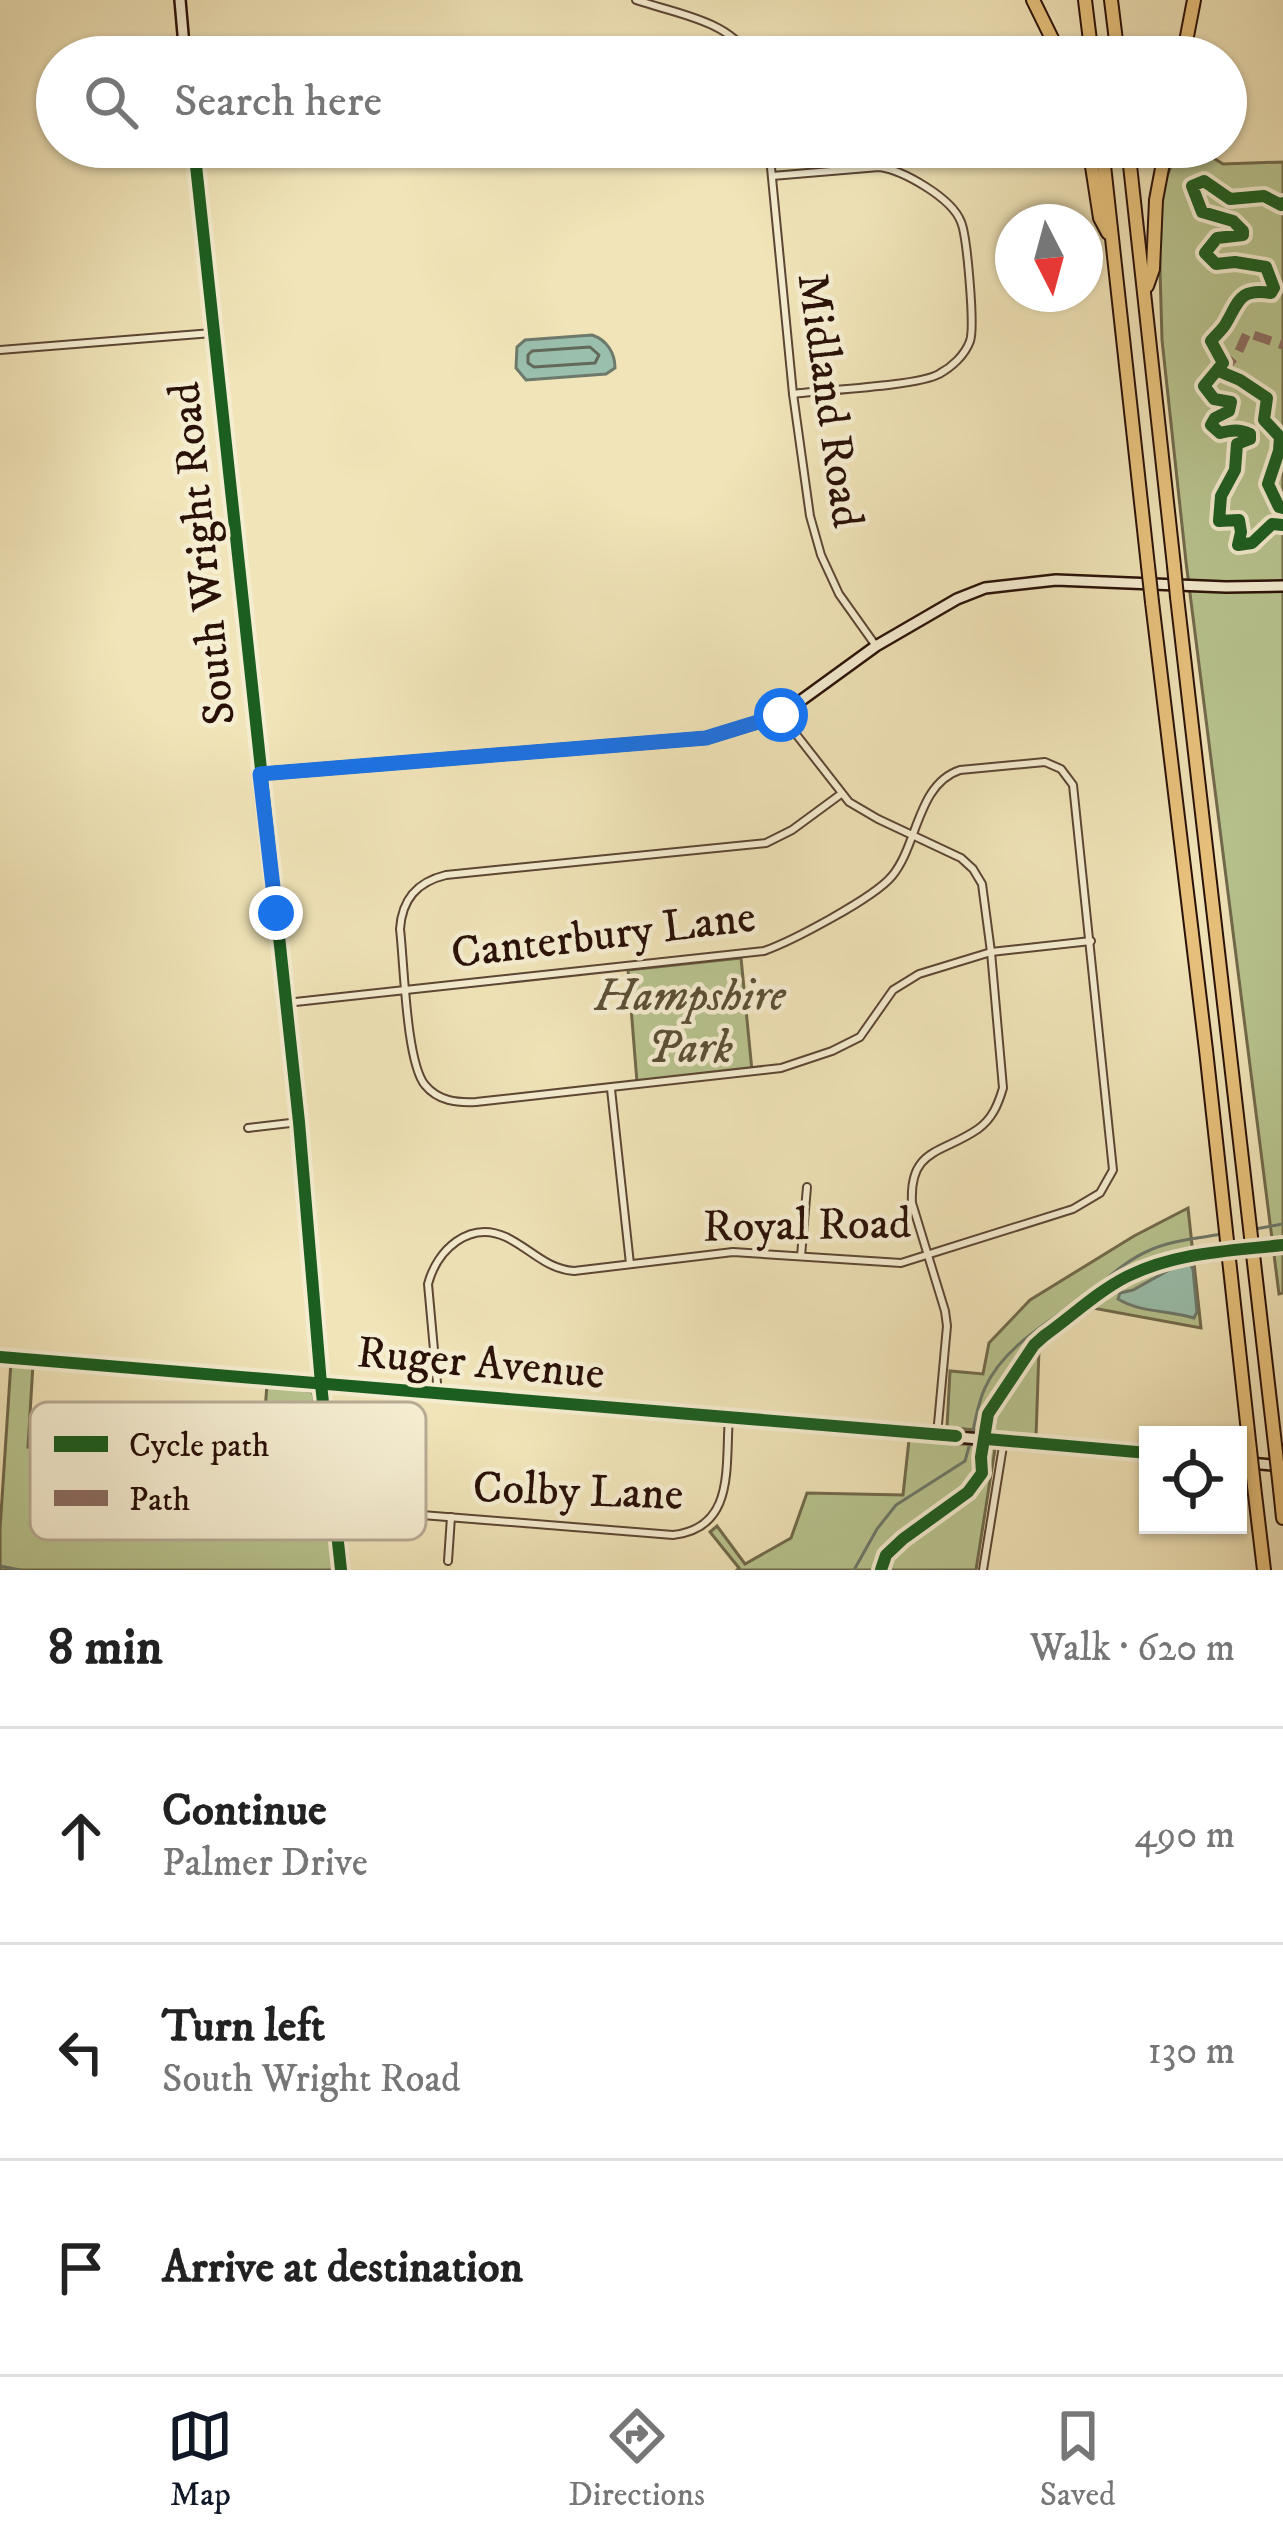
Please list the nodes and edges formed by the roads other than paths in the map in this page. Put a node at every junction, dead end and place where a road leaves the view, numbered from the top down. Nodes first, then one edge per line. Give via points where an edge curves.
1 (180, 0) edge
2 (635, 0) edge
3 (1033, 0) edge
4 (1085, 0) edge
5 (1112, 0) edge
6 (1194, 0) edge
7 (183, 36) edge
8 (732, 36) edge
9 (1051, 36) edge
10 (1089, 36) edge
11 (1116, 36) edge
12 (1187, 36) edge
13 (196, 168) edge
14 (771, 168) edge
15 (858, 168) edge
16 (889, 168) edge
17 (1092, 168) edge
18 (1105, 168) edge
19 (1130, 168) edge
20 (1162, 168) edge
21 (772, 176) junction
22 (1114, 245) junction
23 (1145, 293) junction
24 (212, 333) junction
25 (0, 350) edge
26 (793, 394) junction
27 (1283, 586) edge
28 (877, 646) junction
29 (781, 715) junction
30 (260, 774) junction
31 (841, 794) junction
32 (913, 835) junction
33 (1091, 941) junction
34 (991, 952) junction
35 (407, 990) junction
36 (286, 1003) junction
37 (611, 1088) junction
38 (299, 1122) junction
39 (248, 1128) dead end
40 (807, 1187) dead end
41 (801, 1256) junction
42 (928, 1256) junction
43 (630, 1264) junction
44 (0, 1357) edge
45 (321, 1384) junction
46 (438, 1394) junction
47 (323, 1402) edge
48 (729, 1417) junction
49 (937, 1435) junction
50 (1004, 1440) junction
51 (1139, 1453) edge
52 (1279, 1460) edge
53 (1247, 1462) edge
54 (426, 1515) edge
55 (451, 1517) junction
56 (1283, 1518) edge
57 (338, 1540) edge
58 (448, 1561) dead end
59 (341, 1570) edge
60 (983, 1570) edge
61 (1264, 1570) edge

1 - 7 street
2 - 8 street
3 - 9 highway
4 - 10 highway
5 - 11 highway
6 - 12 highway
13 - 24 street, South Wright Road
14 - 21 street, Midland Road
15 - 21 street
16 - 26 street via 962,221 970,341 937,376
17 - 22 highway via 1100,218
18 - 22 highway
19 - 23 highway
20 - 23 highway
21 - 26 street, Midland Road
22 - 61 highway, bridge
23 - 52 highway, bridge
24 - 25 street
24 - 30 street, South Wright Road
26 - 28 street, Midland Road via 820,555
27 - 28 street via 1056,580 985,588
28 - 29 street
29 - 30 street via 706,738
29 - 31 street
30 - 36 street, South Wright Road
31 - 32 street
31 - 35 street via 766,843 423,883 401,914
32 - 33 street, Canterbury Lane via 948,774 1045,762 1061,769 1073,785
32 - 34 street via 974,869
32 - 35 street, Canterbury Lane via 878,889 764,951
33 - 34 street
33 - 42 street, Royal Road via 1113,1170 1104,1188 1073,1209
34 - 37 street via 905,981 860,1037 832,1051 763,1072
34 - 42 street via 1004,1088 989,1119 931,1152 914,1175 912,1203
35 - 36 street, Canterbury Lane
35 - 37 street via 419,1076 446,1100
36 - 38 street, South Wright Road
37 - 43 street
38 - 39 street
38 - 45 street, South Wright Road
40 - 41 street
41 - 42 street, Royal Road via 888,1263
41 - 43 street, Royal Road via 733,1252
42 - 49 street via 946,1326
43 - 46 street, Royal Road via 561,1270 505,1236 454,1241 428,1284
44 - 45 street, Ruger Avenue
45 - 46 street, Ruger Avenue
45 - 47 street, South Wright Road
46 - 48 street, Ruger Avenue
48 - 49 street, Ruger Avenue
48 - 55 street, Colby Lane via 722,1503 688,1533
49 - 50 street, Ruger Avenue
50 - 51 street, Ruger Avenue
50 - 60 street
52 - 53 street
52 - 56 highway, bridge
54 - 55 street, Colby Lane
55 - 58 street
57 - 59 street, South Wright Road

